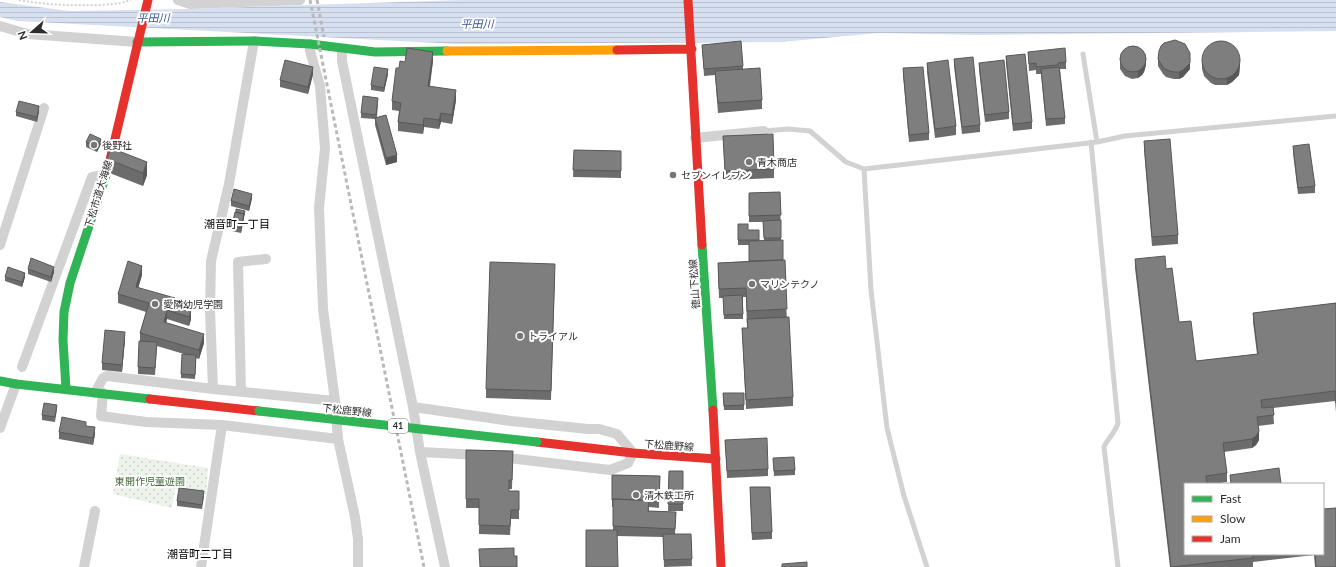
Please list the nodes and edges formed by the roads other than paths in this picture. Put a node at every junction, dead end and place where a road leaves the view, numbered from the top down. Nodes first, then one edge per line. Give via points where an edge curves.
1 (148, 0) edge
2 (178, 0) edge
3 (300, 0) edge
4 (688, 0) edge
5 (0, 26) edge
6 (139, 38) junction
7 (254, 41) junction
8 (310, 44) junction
9 (692, 46) junction
10 (342, 49) junction
11 (1082, 54) dead end
12 (44, 108) dead end
13 (1336, 116) edge
14 (764, 131) joint
15 (695, 138) junction
16 (1091, 142) junction
17 (1097, 142) junction
18 (864, 169) junction
19 (106, 175) junction
20 (0, 245) edge
21 (266, 259) dead end
22 (49, 294) junction
23 (66, 299) junction
24 (22, 367) dead end
25 (0, 381) edge
26 (16, 384) junction
27 (66, 389) junction
28 (213, 389) junction
29 (242, 392) junction
30 (99, 393) junction
31 (336, 401) junction
32 (413, 407) junction
33 (222, 425) junction
34 (0, 428) edge
35 (338, 439) junction
36 (420, 452) junction
37 (633, 453) junction
38 (716, 459) junction
39 (95, 511) dead end
40 (84, 567) edge
41 (201, 567) edge
42 (358, 567) edge
43 (445, 567) edge
44 (721, 567) edge
45 (926, 567) edge
46 (1118, 567) edge

1 - 6 main road, 下松市道大海線
2 - 3 street via 190,4
4 - 9 main road, 徳山下松線
5 - 6 street via 28,34
6 - 7 main road
6 - 19 main road, 下松市道大海線
7 - 8 main road
7 - 28 street via 229,184 211,261
8 - 10 main road
8 - 31 street via 320,86 324,148 319,208 322,301
9 - 10 main road via 376,52
9 - 15 main road, 徳山下松線
10 - 32 street
11 - 17 lane
12 - 20 street
13 - 17 lane via 1125,136
14 - 15 street
14 - 18 lane via 788,129 810,132 846,162
15 - 38 main road, 徳山下松線
16 - 17 lane
16 - 18 lane
16 - 46 lane via 1118,423 1116,431 1104,447
18 - 45 lane via 871,290 887,428 904,496
19 - 22 street via 92,177
19 - 23 main road, 下松市道大海線
21 - 29 street via 238,262
22 - 23 street
22 - 24 street
23 - 27 main road, 下松市道大海線 via 63,340
25 - 26 main road, 下松鹿野線 / 41
26 - 27 main road, 下松鹿野線 / 41
26 - 34 street
27 - 30 main road, 下松鹿野線 / 41
28 - 29 street
28 - 30 street via 107,376 103,378
29 - 31 street
30 - 33 street via 101,416 146,422
30 - 37 main road, 下松鹿野線 / 41, bridge
31 - 35 street
32 - 36 street
32 - 37 street via 511,421 599,428 617,434
33 - 35 street
33 - 41 street
35 - 42 street via 355,517
36 - 37 street via 490,455 610,470 628,463
36 - 43 street
37 - 38 main road, 下松鹿野線 / 41
38 - 44 main road, 徳山下松線
39 - 40 street

